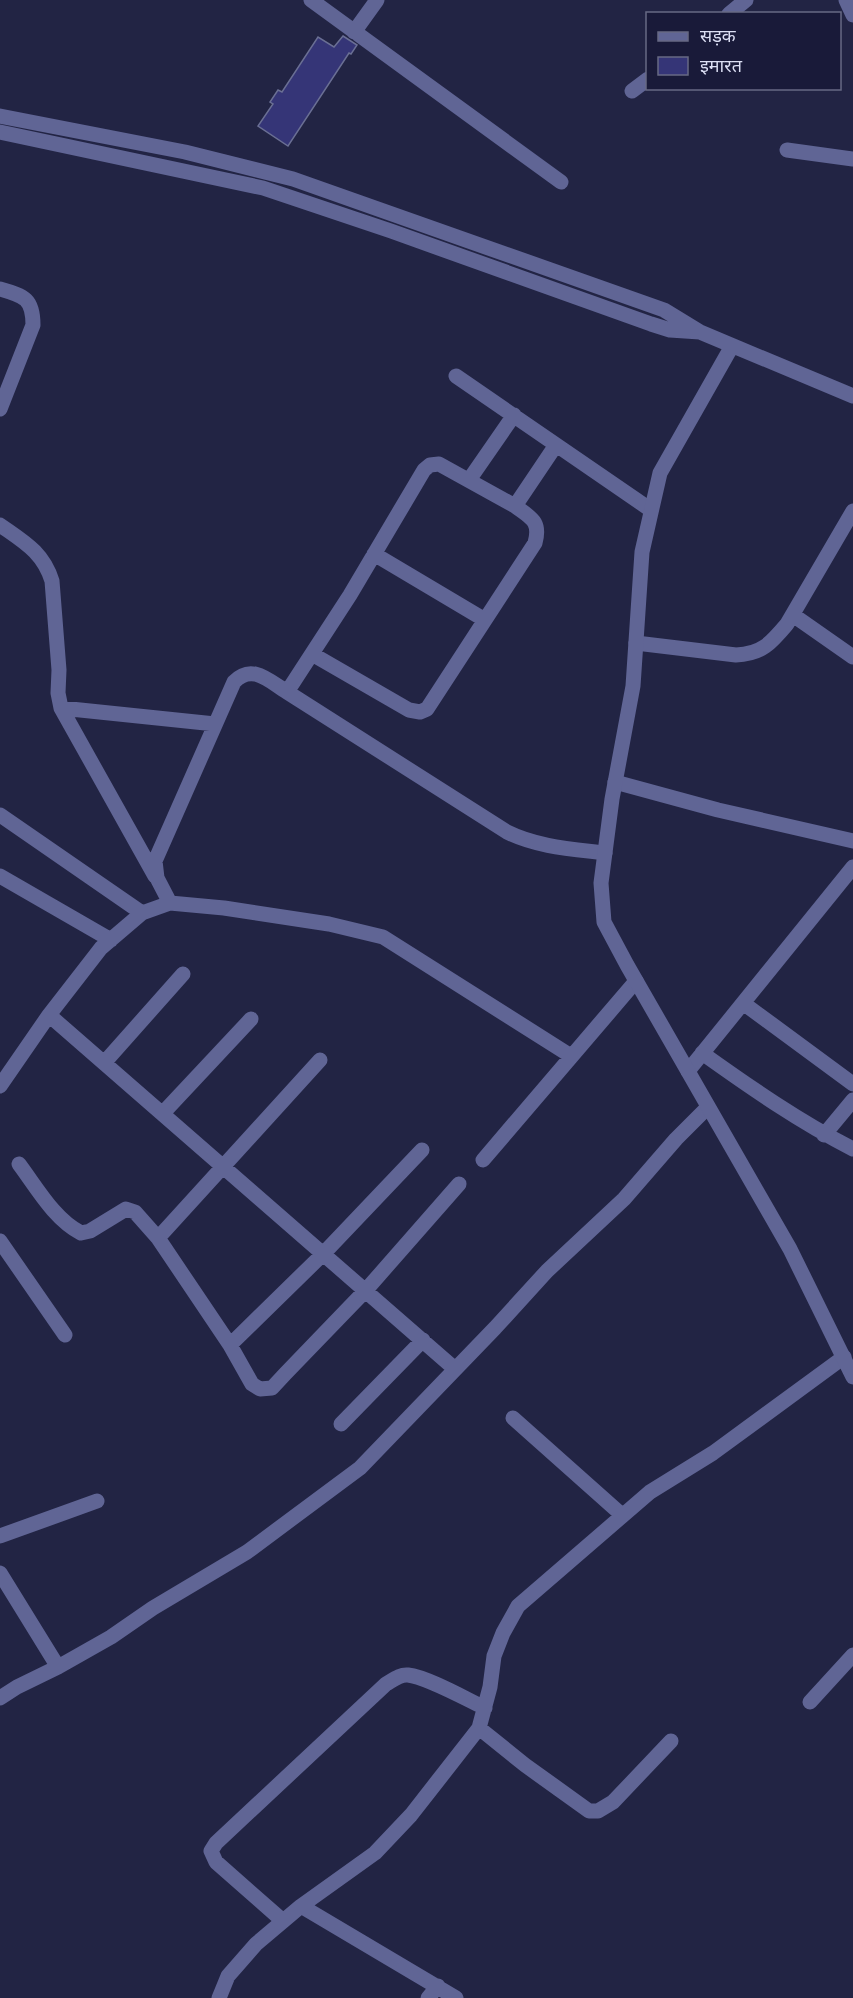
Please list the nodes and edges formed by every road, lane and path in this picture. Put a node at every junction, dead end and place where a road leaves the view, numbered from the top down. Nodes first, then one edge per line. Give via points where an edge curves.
1 (311, 0) edge
2 (377, 0) edge
3 (746, 0) edge
4 (846, 0) edge
5 (731, 12) edge
6 (853, 15) edge
7 (354, 32) junction
8 (646, 80) edge
9 (632, 91) dead end
10 (0, 116) edge
11 (0, 132) edge
12 (787, 150) dead end
13 (853, 159) edge
14 (561, 182) dead end
15 (0, 289) edge
16 (700, 332) junction
17 (732, 346) junction
18 (456, 376) dead end
19 (853, 396) edge
20 (0, 409) edge
21 (514, 415) junction
22 (556, 445) junction
23 (469, 480) junction
24 (515, 506) junction
25 (651, 510) junction
26 (853, 511) edge
27 (0, 525) edge
28 (374, 554) junction
29 (793, 615) junction
30 (485, 620) junction
31 (636, 643) junction
32 (312, 654) junction
33 (853, 657) edge
34 (287, 692) junction
35 (61, 708) junction
36 (215, 724) junction
37 (615, 782) junction
38 (0, 815) edge
39 (853, 841) edge
40 (605, 853) junction
41 (853, 867) edge
42 (0, 876) edge
43 (157, 878) junction
44 (170, 903) junction
45 (142, 913) junction
46 (111, 939) junction
47 (183, 974) dead end
48 (636, 981) junction
49 (743, 1003) junction
50 (49, 1015) junction
51 (251, 1019) dead end
52 (702, 1053) junction
53 (571, 1056) junction
54 (320, 1060) dead end
55 (104, 1063) junction
56 (688, 1071) junction
57 (853, 1084) edge
58 (0, 1086) edge
59 (853, 1100) edge
60 (708, 1107) junction
61 (163, 1113) junction
62 (824, 1135) junction
63 (853, 1149) edge
64 (422, 1150) dead end
65 (483, 1160) dead end
66 (18, 1164) dead end
67 (225, 1167) junction
68 (459, 1184) dead end
69 (158, 1238) junction
70 (0, 1240) edge
71 (324, 1253) junction
72 (366, 1290) junction
73 (65, 1335) dead end
74 (423, 1340) junction
75 (230, 1345) junction
76 (844, 1357) junction
77 (455, 1369) junction
78 (853, 1377) edge
79 (513, 1418) dead end
80 (341, 1424) dead end
81 (97, 1501) dead end
82 (622, 1515) junction
83 (0, 1536) edge
84 (0, 1573) edge
85 (853, 1655) edge
86 (58, 1667) junction
87 (0, 1698) edge
88 (810, 1702) dead end
89 (485, 1708) junction
90 (479, 1728) junction
91 (671, 1742) dead end
92 (301, 1906) junction
93 (283, 1921) junction
94 (438, 1986) junction
95 (219, 1998) edge
96 (428, 1998) edge
97 (456, 1998) edge

1 - 7 street
2 - 7 street
3 - 5 street
4 - 6 street
7 - 14 street
8 - 9 street
10 - 16 street via 293,178 664,310
11 - 16 street via 263,188 651,324
12 - 13 street
15 - 20 street via 30,303 33,325
16 - 17 street
17 - 19 street
17 - 25 street via 660,472
18 - 21 street
21 - 22 street
21 - 23 street
22 - 24 street
22 - 25 street
23 - 24 street
23 - 28 street via 439,464 430,465
24 - 30 street via 534,520 535,543
25 - 31 street via 642,552
26 - 29 street
27 - 35 street via 30,546 48,568
28 - 30 street
28 - 32 street
29 - 31 street via 774,640 749,655
29 - 33 street
30 - 32 street via 431,705 420,712 409,710
31 - 37 street via 633,686
32 - 34 street
34 - 36 street via 257,674 244,674 234,682
34 - 40 street via 507,832 537,844
35 - 36 street
35 - 43 street
36 - 43 street via 155,861
37 - 39 street
37 - 40 street
38 - 45 street
40 - 48 street via 601,883 604,921
41 - 49 street
42 - 46 street
43 - 44 street
44 - 45 street
44 - 53 street via 329,924 383,938
45 - 46 street
46 - 50 street
47 - 55 street
48 - 53 street
48 - 56 street
49 - 52 street
49 - 57 street
50 - 55 street
50 - 58 street
51 - 61 street
52 - 56 street
52 - 62 street
53 - 65 street
54 - 67 street
55 - 61 street
56 - 60 street
59 - 62 street
60 - 76 street via 790,1249
60 - 77 street via 624,1199 548,1271
61 - 67 street
62 - 63 street
64 - 71 street
66 - 69 street via 71,1228 81,1233 90,1231 126,1209 135,1212
67 - 69 street
67 - 71 street
68 - 72 street
69 - 75 street
70 - 73 street
71 - 72 street
71 - 75 street
72 - 74 street
72 - 75 street via 272,1388 260,1389 252,1384
74 - 77 street
74 - 80 street
76 - 78 street
76 - 82 street
77 - 86 street via 360,1468 302,1512 247,1552
79 - 82 street
81 - 83 street
82 - 89 street via 519,1606 494,1656
84 - 86 street
85 - 88 street
86 - 87 street
89 - 90 street
89 - 93 street via 426,1681 407,1675 398,1677 216,1843 211,1851 216,1862
90 - 91 street via 588,1811 598,1811 613,1802
90 - 92 street via 411,1815 375,1853
92 - 93 street
92 - 94 street
93 - 95 street via 228,1976
94 - 96 street
94 - 97 street

